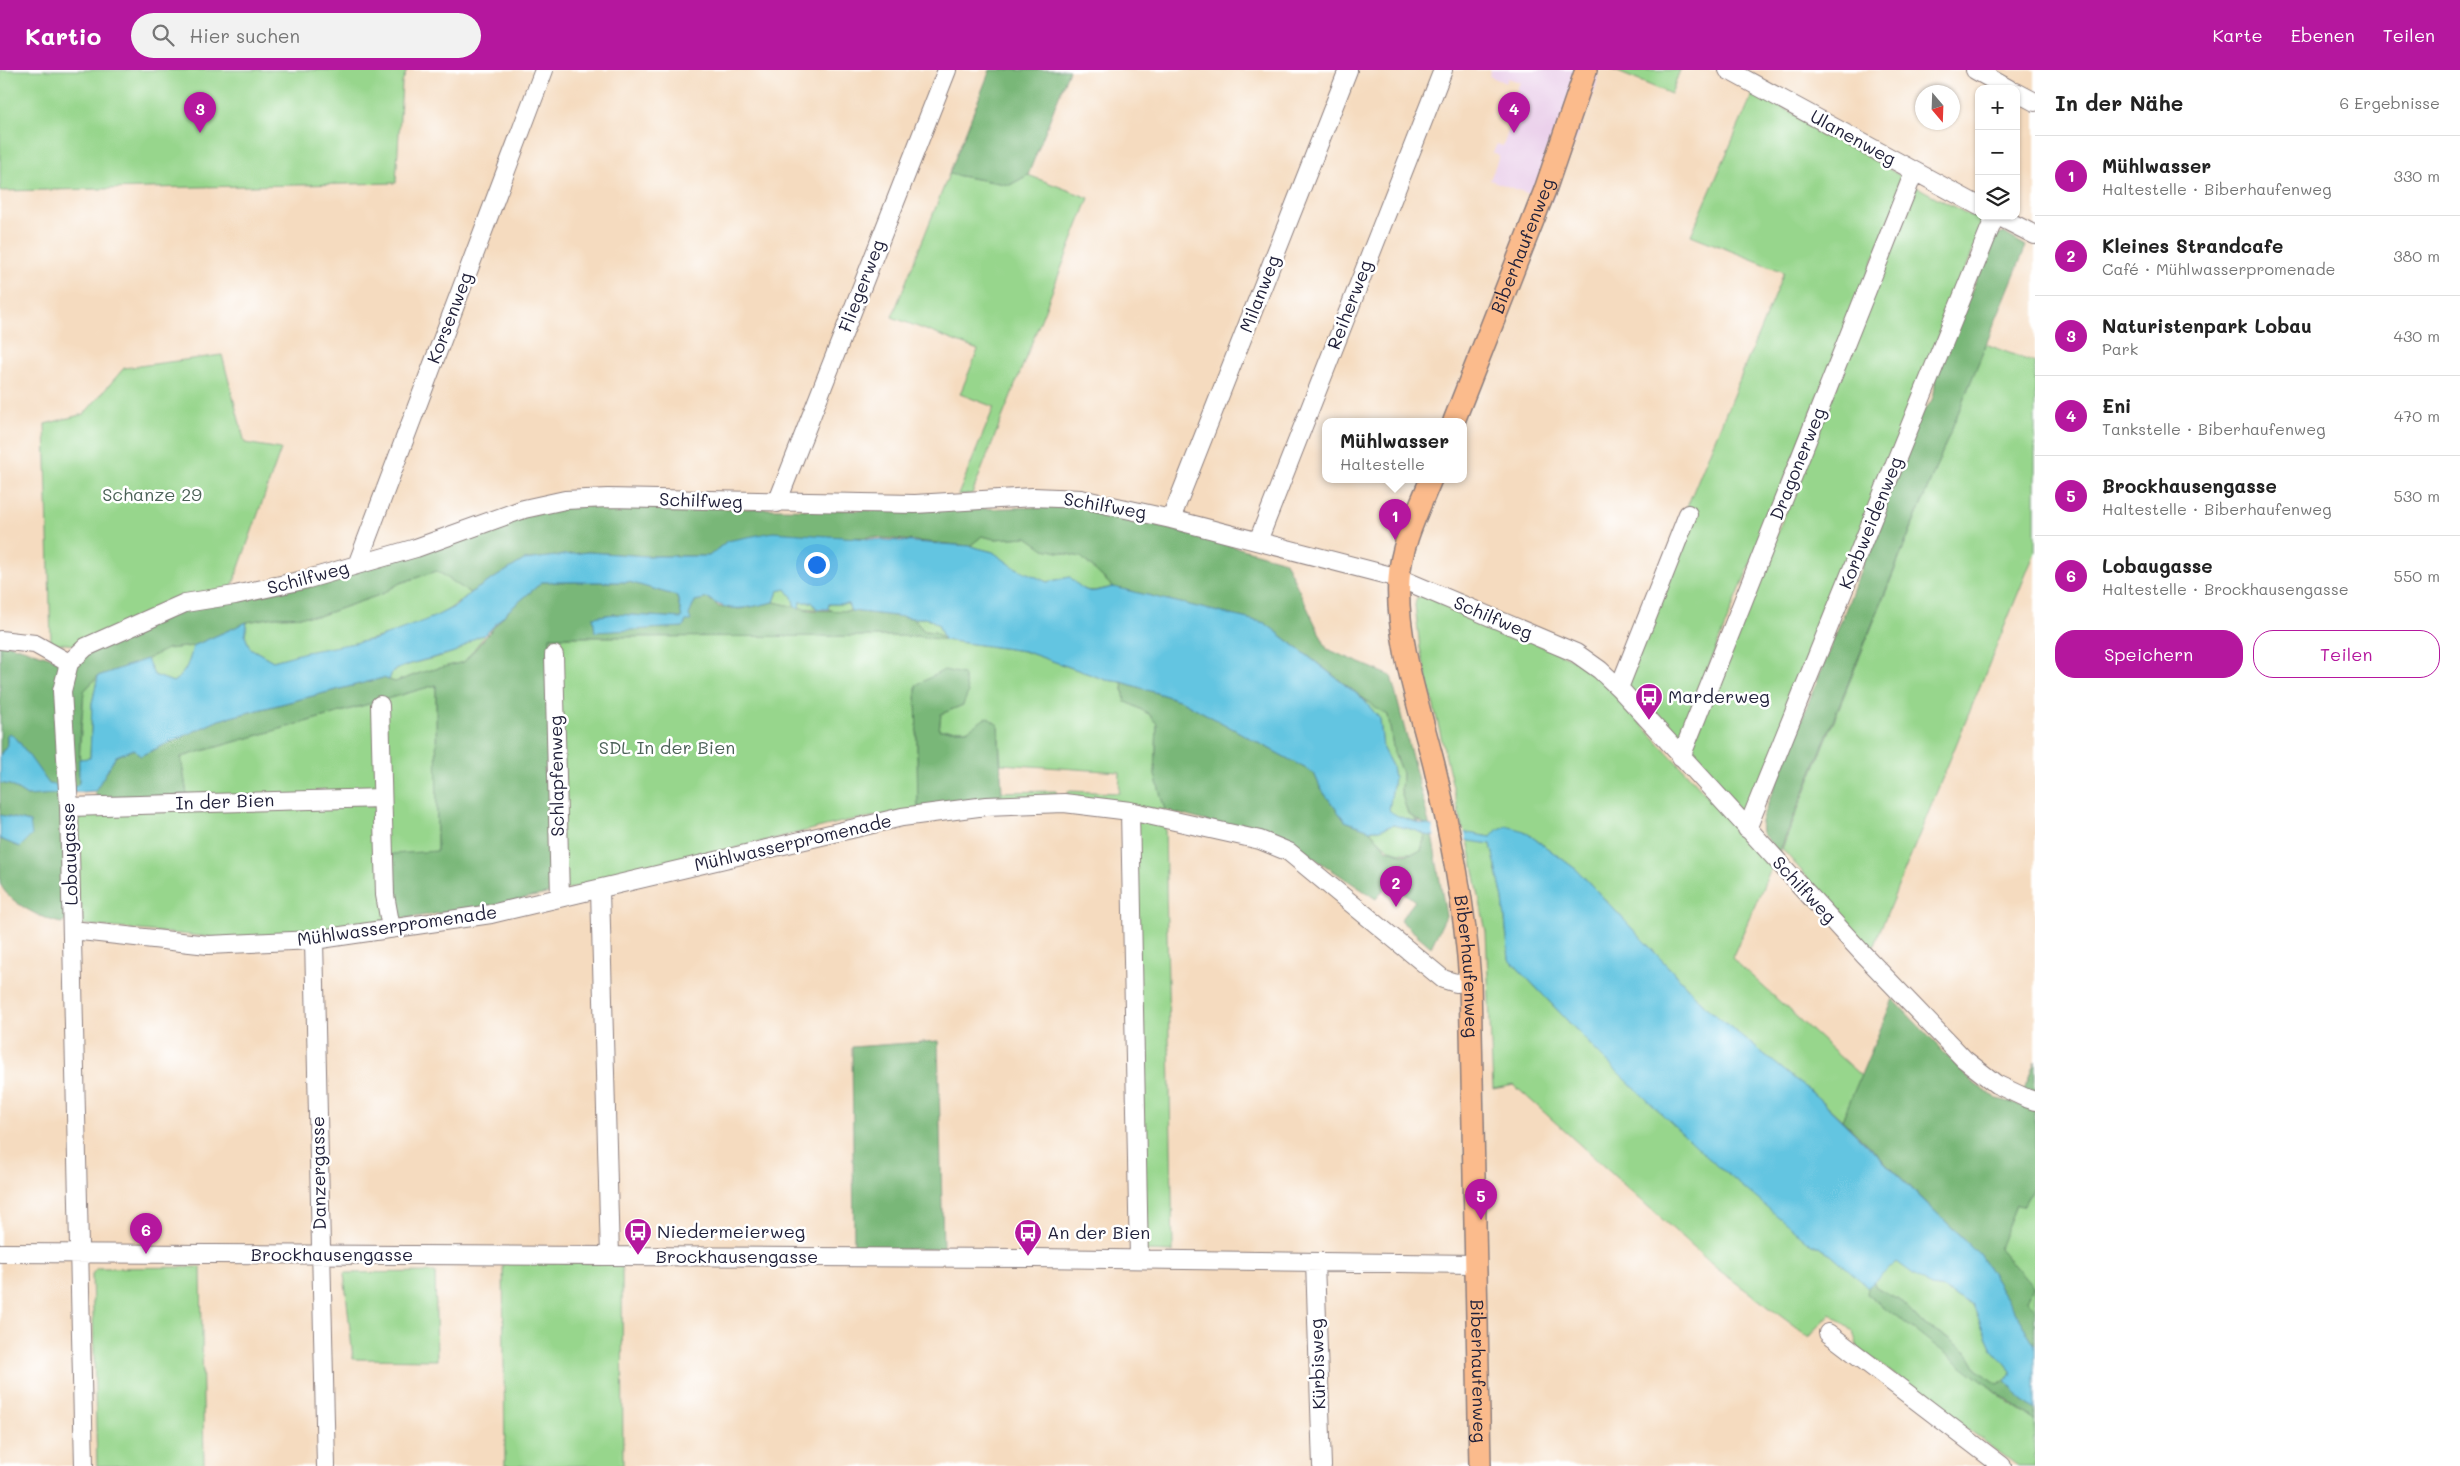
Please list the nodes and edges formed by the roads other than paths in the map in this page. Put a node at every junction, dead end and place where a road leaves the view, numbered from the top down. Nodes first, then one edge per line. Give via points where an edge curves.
1 (544, 70) edge
2 (947, 70) edge
3 (1348, 70) edge
4 (1443, 70) edge
5 (1586, 70) edge
6 (1728, 70) edge
7 (1975, 70) edge
8 (2003, 85) edge
9 (2020, 94) edge
10 (2035, 102) edge
11 (1914, 172) junction
12 (1975, 204) edge
13 (1994, 220) edge
14 (2004, 220) edge
15 (2035, 235) edge
16 (1455, 418) edge
17 (1429, 483) edge
18 (777, 503) junction
19 (1688, 514) dead end
20 (1171, 519) junction
21 (1258, 541) junction
22 (357, 565) junction
23 (1399, 578) junction
24 (0, 640) edge
25 (554, 654) dead end
26 (69, 663) junction
27 (1619, 688) junction
28 (380, 705) dead end
29 (1681, 757) junction
30 (68, 796) junction
31 (382, 798) junction
32 (1130, 811) junction
33 (1747, 830) junction
34 (600, 890) junction
35 (560, 898) junction
36 (391, 928) junction
37 (72, 930) junction
38 (314, 940) junction
39 (1470, 981) junction
40 (2035, 1100) edge
41 (0, 1253) edge
42 (79, 1254) junction
43 (321, 1255) junction
44 (610, 1256) junction
45 (1139, 1259) junction
46 (1315, 1262) junction
47 (1475, 1264) junction
48 (1828, 1333) dead end
49 (84, 1466) edge
50 (326, 1466) edge
51 (1322, 1466) edge
52 (1480, 1466) edge
53 (2002, 1466) edge

1 - 22 street, Korsenweg
2 - 18 street, Fliegerweg
3 - 20 street, Milanweg
4 - 21 street, Reiherweg
5 - 16 main road, Biberhaufenweg via 1545,190
6 - 11 street, Ulanenweg
7 - 8 street
9 - 10 street
11 - 12 street, Ulanenweg
11 - 29 street, Dragonerweg
13 - 33 street, Korbweidenweg
14 - 15 street
17 - 23 main road, Biberhaufenweg via 1405,542
18 - 20 street, Schilfweg via 915,504 1033,497 1081,498
18 - 22 street, Schilfweg via 608,498 565,500 524,509 416,548
19 - 27 street
20 - 21 street, Schilfweg
21 - 23 street, Schilfweg
22 - 26 street, Schilfweg via 266,589 185,603 86,647
23 - 27 street, Schilfweg via 1576,653
23 - 39 main road, Biberhaufenweg via 1401,625 1455,856
24 - 26 street via 35,644
25 - 35 street, Schlapfenweg
26 - 30 street, Lobaugasse via 62,691
27 - 29 street, Schilfweg
28 - 31 street
29 - 33 street, Schilfweg
30 - 31 street, In der Bien
30 - 37 street, Lobaugasse
31 - 36 street via 384,895
32 - 34 street, Mühlwasserpromenade via 1054,803 986,806 902,817
32 - 39 street, Mühlwasserpromenade via 1260,840 1289,852 1443,979
32 - 45 street
33 - 40 street, Schilfweg via 1968,1063 1996,1084
34 - 35 street, Mühlwasserpromenade
34 - 44 street
35 - 36 street, Mühlwasserpromenade via 491,914
36 - 38 street, Mühlwasserpromenade
37 - 38 street, Mühlwasserpromenade via 208,945
37 - 42 street, Lobaugasse
38 - 43 street, Danzergasse
39 - 47 main road, Biberhaufenweg
41 - 42 street, Brockhausengasse
42 - 43 street, Brockhausengasse
42 - 49 street, Lobaugasse
43 - 44 street, Brockhausengasse
43 - 50 street, Danzergasse
44 - 45 street, Brockhausengasse
45 - 46 street, Brockhausengasse
46 - 47 street, Brockhausengasse
46 - 51 street, Kürbisweg
47 - 52 main road, Biberhaufenweg
48 - 53 street

